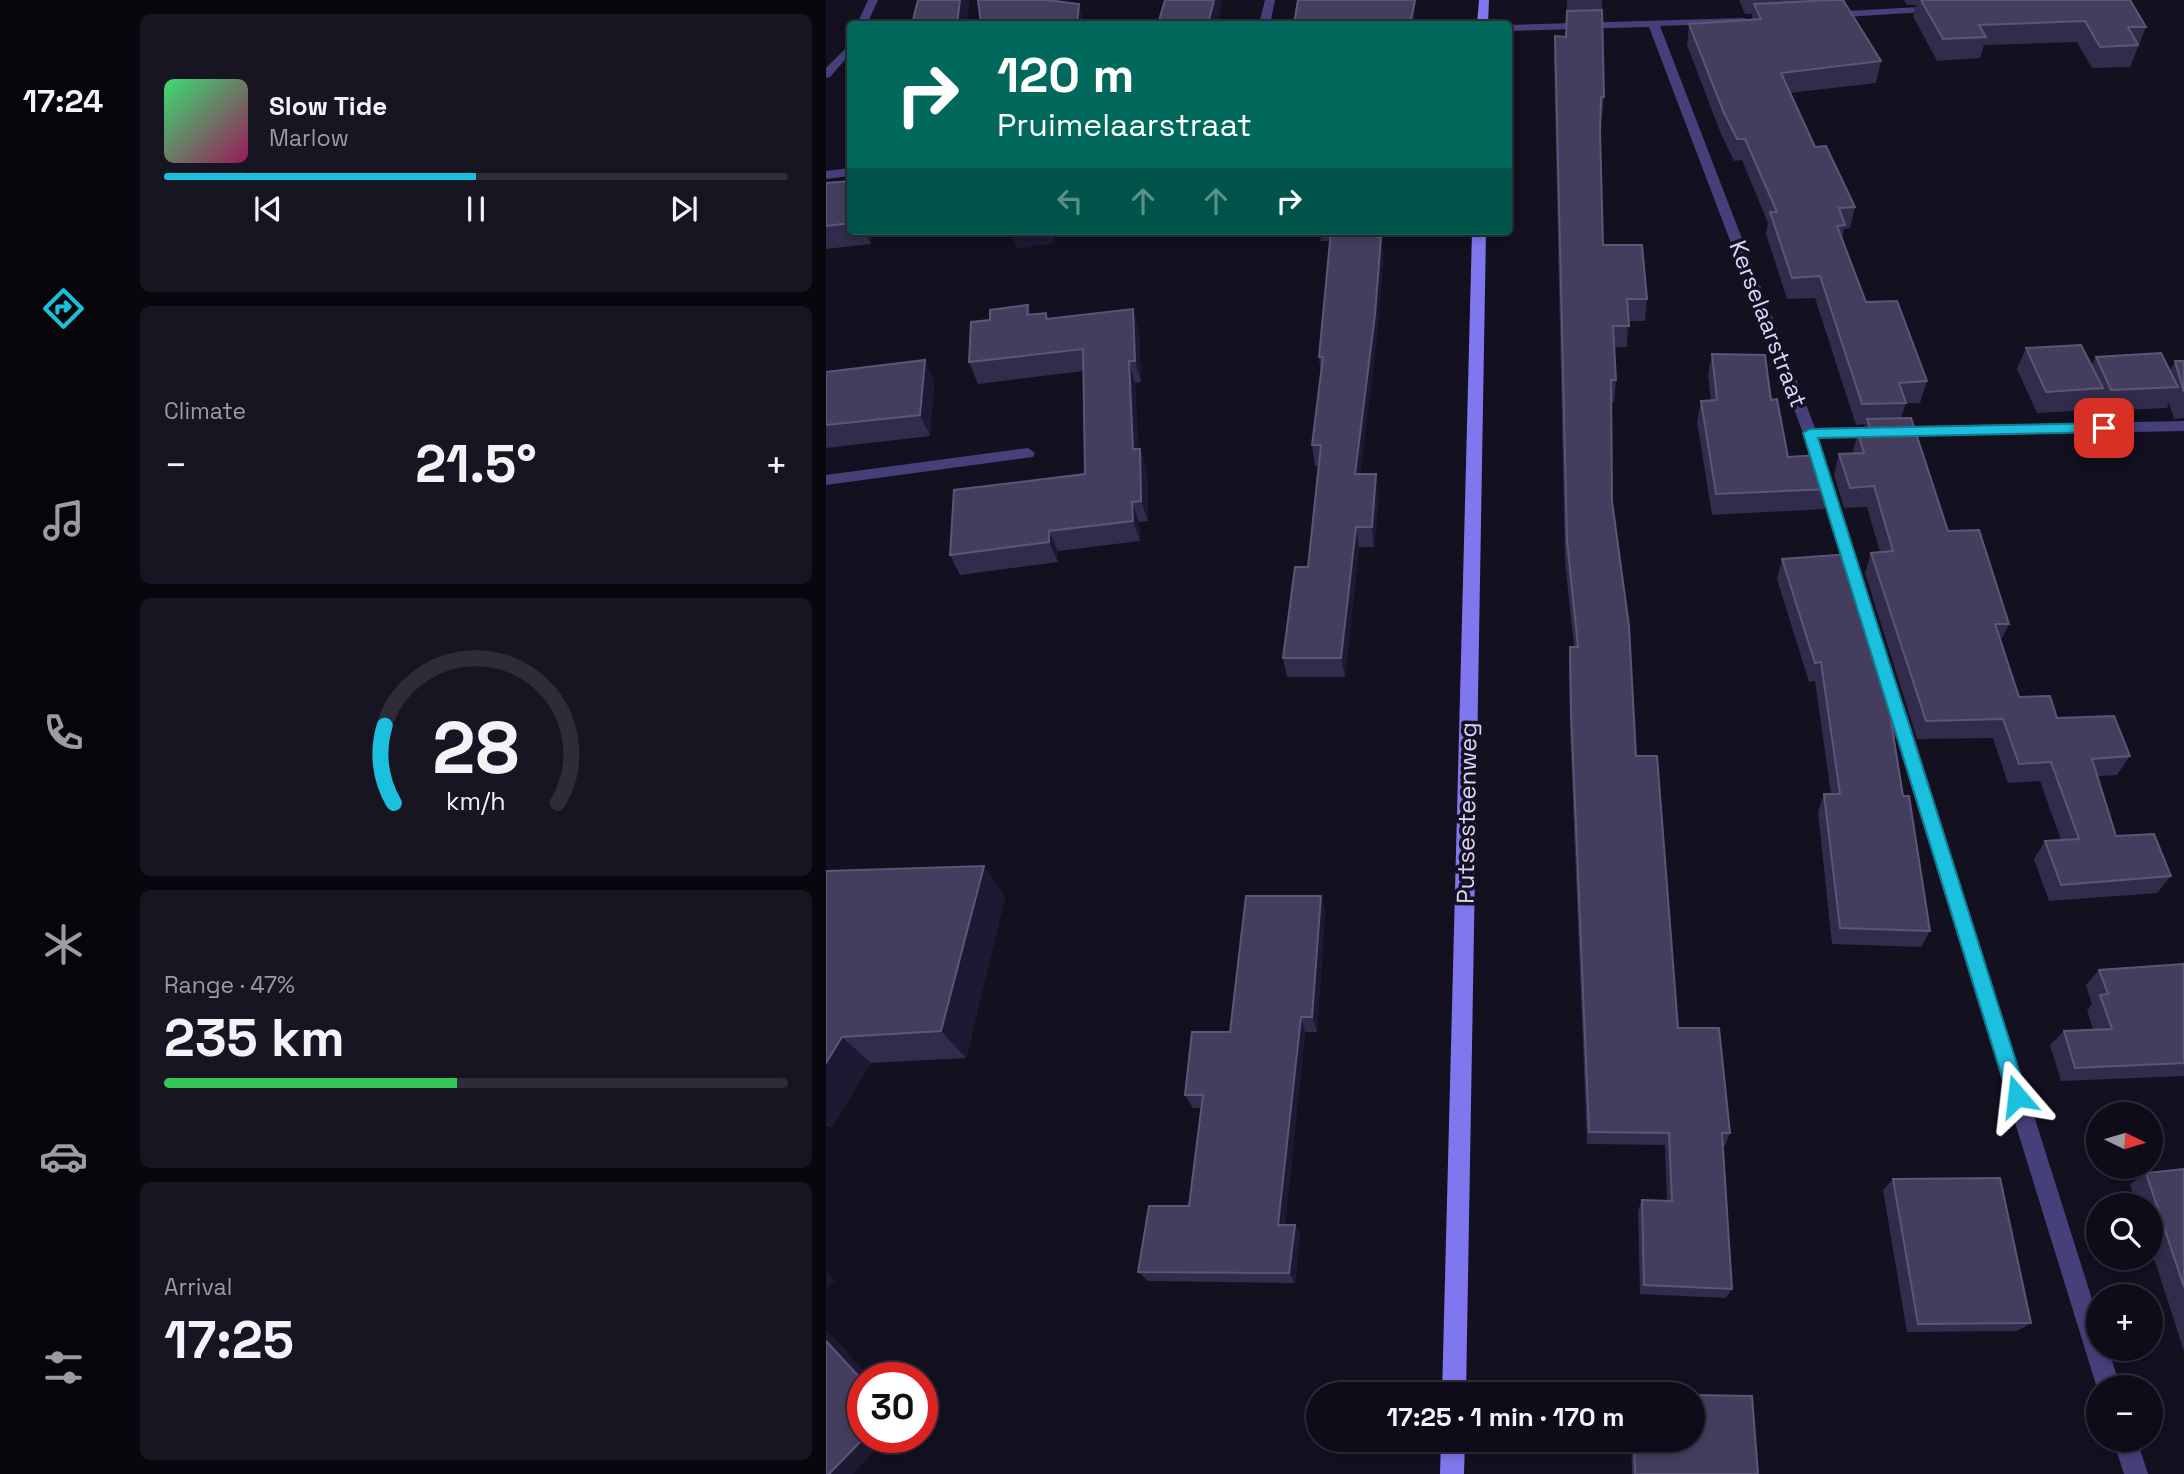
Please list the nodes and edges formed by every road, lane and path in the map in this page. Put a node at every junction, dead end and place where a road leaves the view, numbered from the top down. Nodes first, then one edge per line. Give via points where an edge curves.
1 (873, 0) edge
2 (1270, 0) edge
3 (1484, 0) edge
4 (1947, 9) edge
5 (1822, 16) edge
6 (1752, 20) edge
7 (863, 21) edge
8 (1266, 21) edge
9 (1483, 21) edge
10 (1654, 25) junction
11 (1512, 28) edge
12 (847, 50) edge
13 (826, 75) edge
14 (847, 172) edge
15 (826, 175) edge
16 (1479, 235) edge
17 (2184, 426) edge
18 (1810, 433) junction
19 (1028, 453) dead end
20 (826, 480) edge
21 (1860, 593) edge
22 (1889, 685) edge
23 (2105, 1375) edge
24 (1454, 1382) edge
25 (1452, 1452) edge
26 (2129, 1452) edge
27 (1452, 1474) edge
28 (2136, 1474) edge

1 - 7 street
2 - 8 street
3 - 9 main road
4 - 5 street
6 - 10 street
10 - 11 street
10 - 18 street, Kerselaarstraat
12 - 13 street
14 - 15 street
16 - 24 main road, Putsesteenweg
17 - 18 street
18 - 21 street, Kerselaarstraat
19 - 20 street
22 - 23 street
25 - 27 main road
26 - 28 street

